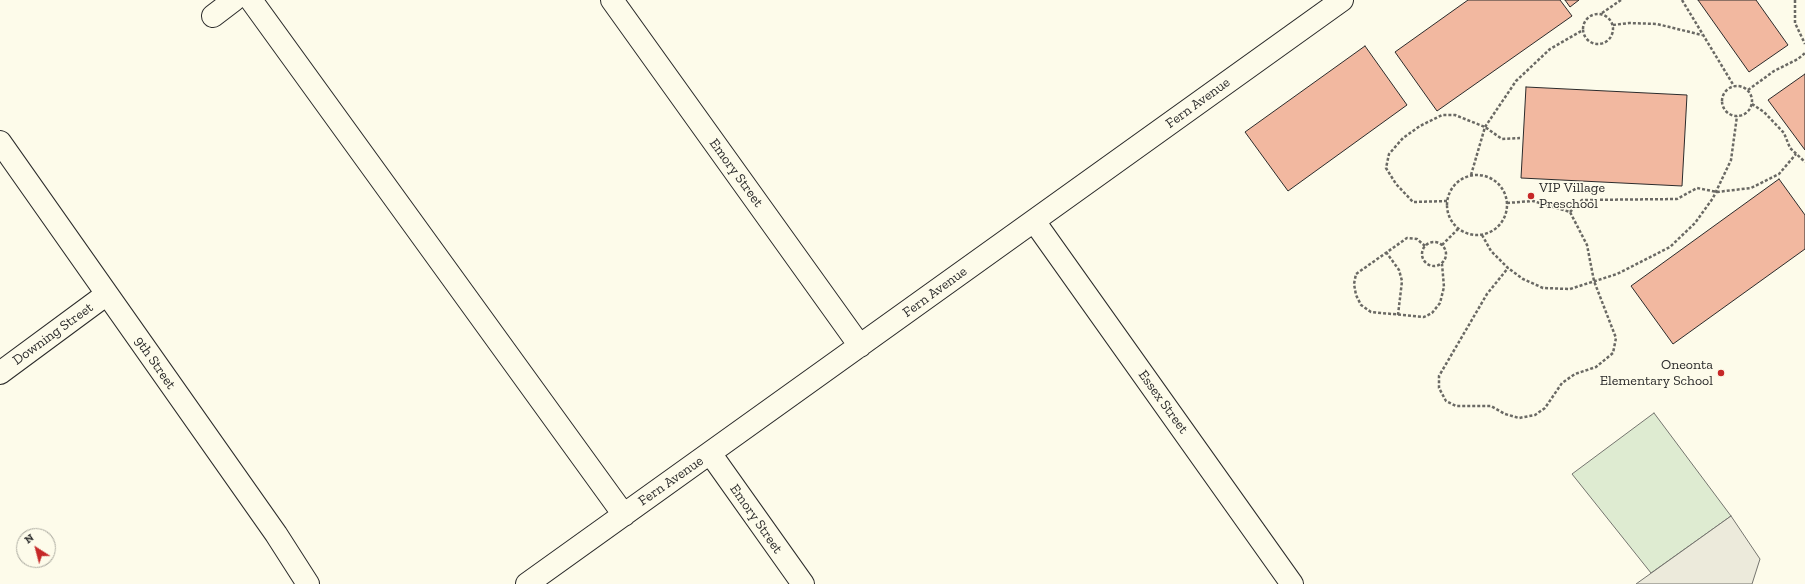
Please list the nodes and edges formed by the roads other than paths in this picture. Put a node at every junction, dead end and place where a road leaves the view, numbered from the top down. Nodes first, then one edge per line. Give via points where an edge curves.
1 (234, 0) edge
2 (251, 0) edge
3 (612, 0) edge
4 (1342, 0) edge
5 (214, 16) dead end
6 (0, 142) edge
7 (1034, 221) junction
8 (106, 294) junction
9 (860, 346) junction
10 (0, 373) edge
11 (710, 453) junction
12 (624, 515) junction
13 (308, 584) edge
14 (527, 584) edge
15 (803, 584) edge
16 (1292, 584) edge

1 - 5 street
2 - 12 street
3 - 9 street, Emory Street
4 - 7 street, Fern Avenue
6 - 8 street, 9th Street
7 - 9 street, Fern Avenue
7 - 16 street, Essex Street
8 - 10 street, Downing Street
8 - 13 street, 9th Street via 272,528
9 - 11 street, Fern Avenue
11 - 12 street, Fern Avenue
11 - 15 street, Emory Street
12 - 14 street, Fern Avenue

